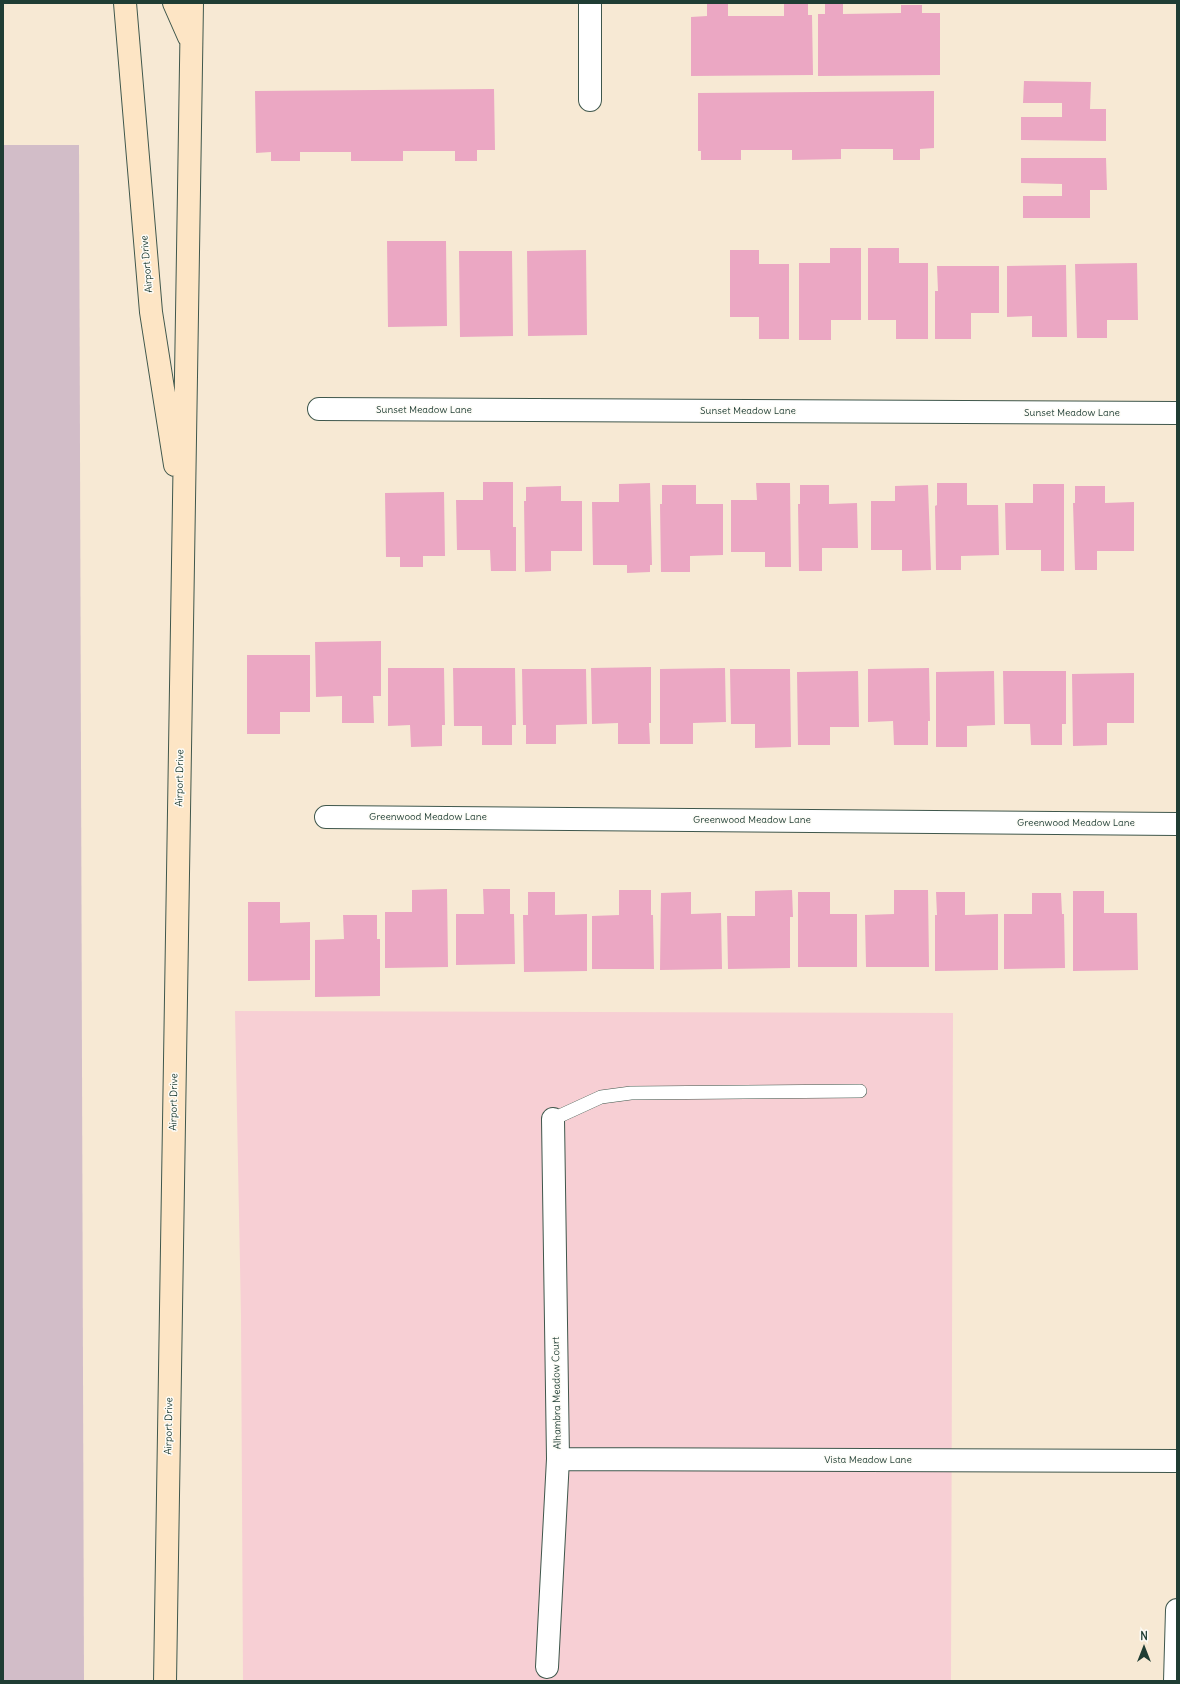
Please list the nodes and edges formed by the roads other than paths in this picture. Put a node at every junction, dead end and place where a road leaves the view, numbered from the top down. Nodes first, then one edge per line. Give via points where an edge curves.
1 (125, 3) edge
2 (174, 3) edge
3 (192, 3) edge
4 (590, 3) edge
5 (192, 44) junction
6 (590, 100) dead end
7 (319, 410) dead end
8 (1177, 413) edge
9 (184, 524) junction
10 (326, 817) dead end
11 (1177, 824) edge
12 (860, 1091) dead end
13 (553, 1119) joint
14 (558, 1459) junction
15 (1177, 1461) edge
16 (1177, 1610) edge
17 (547, 1667) dead end
18 (164, 1681) edge
19 (1175, 1681) edge

1 - 9 main road, Airport Drive via 151,312
2 - 5 main road
3 - 5 main road, Airport Drive
4 - 6 street
5 - 9 main road, Airport Drive
7 - 8 street, Sunset Meadow Lane
9 - 18 main road, Airport Drive
10 - 11 street, Greenwood Meadow Lane
12 - 13 lane via 631,1093 601,1097
13 - 14 street, Alhambra Meadow Court
14 - 15 street, Vista Meadow Lane
14 - 17 street, Alhambra Meadow Court
16 - 19 street

